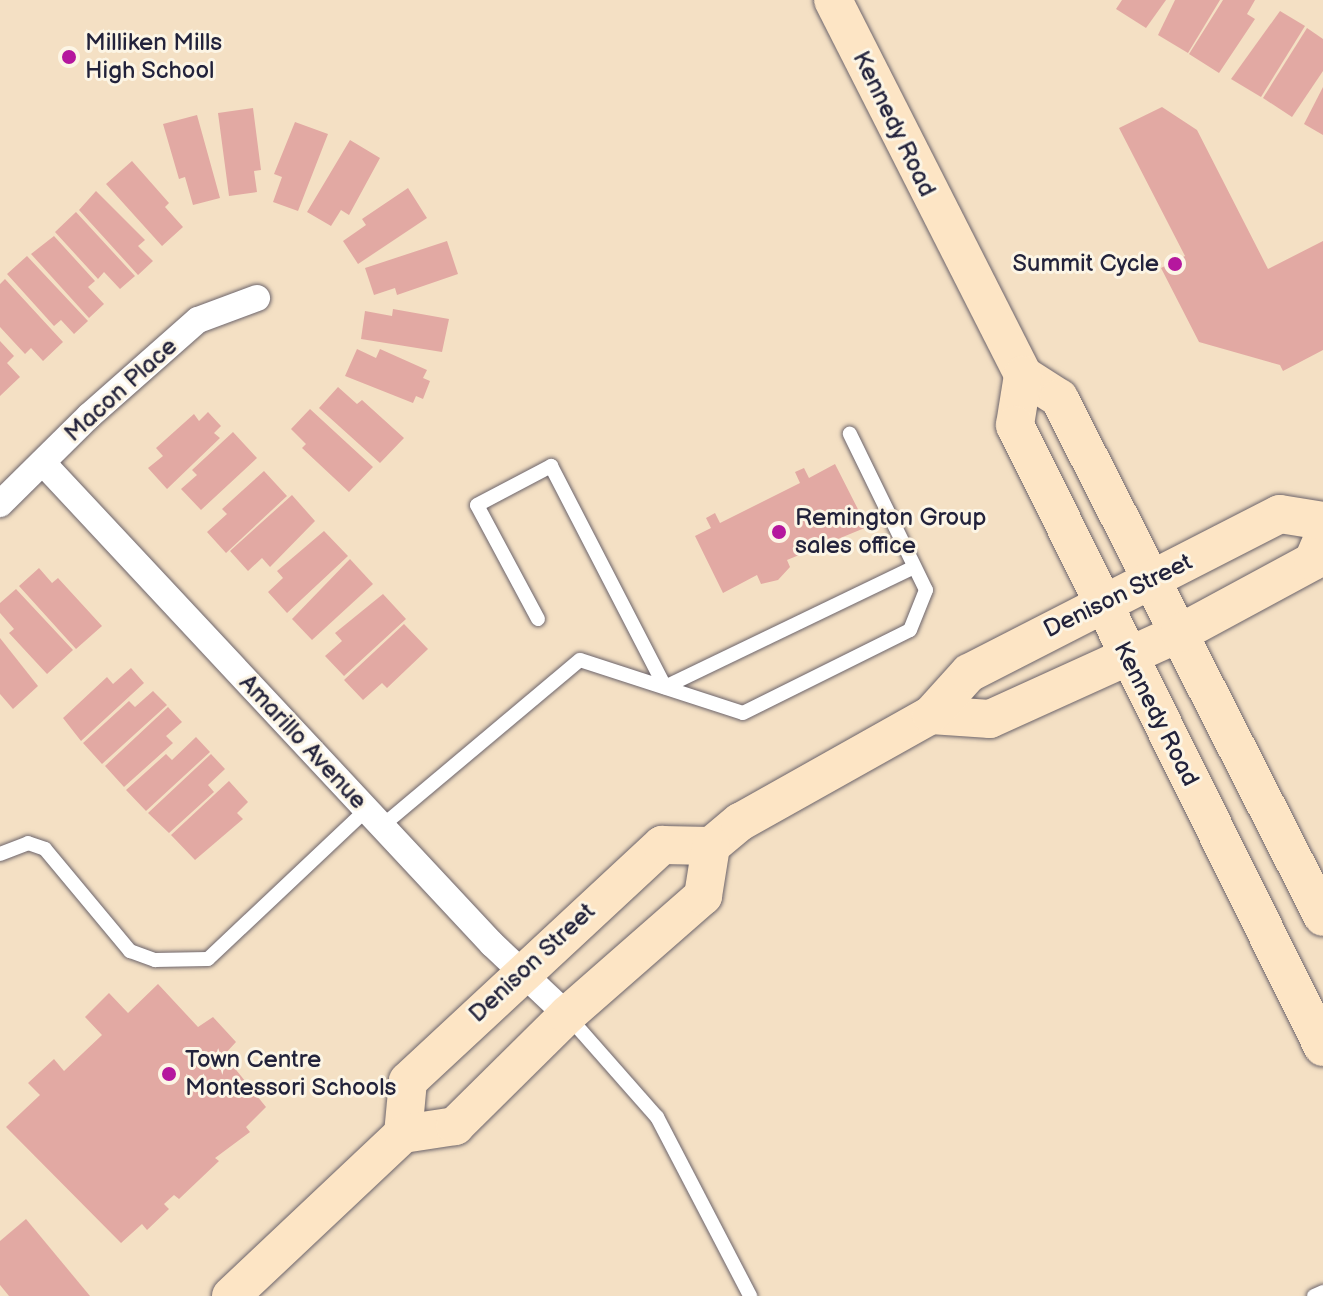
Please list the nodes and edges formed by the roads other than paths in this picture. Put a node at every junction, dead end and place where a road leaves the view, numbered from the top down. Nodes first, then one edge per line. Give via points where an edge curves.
1 (833, 0) edge
2 (257, 298) dead end
3 (1023, 375) junction
4 (850, 434) dead end
5 (44, 464) junction
6 (0, 504) edge
7 (1323, 521) edge
8 (1323, 537) edge
9 (914, 567) junction
10 (1151, 578) junction
11 (1101, 602) junction
12 (538, 619) dead end
13 (1180, 633) junction
14 (1126, 657) junction
15 (665, 687) junction
16 (931, 715) junction
17 (374, 818) junction
18 (711, 846) junction
19 (0, 854) edge
20 (1323, 917) edge
21 (520, 971) junction
22 (567, 1015) junction
23 (1323, 1047) edge
24 (403, 1134) junction
25 (1323, 1292) edge
26 (231, 1296) edge
27 (750, 1296) edge
28 (1314, 1296) edge

1 - 3 main road, Kennedy Road
2 - 5 street, Macon Place via 198,320 89,416
3 - 10 main road via 1059,398
3 - 11 main road, Kennedy Road via 1015,425
4 - 9 lane
5 - 6 street, Macon Place
5 - 17 street, Amarillo Avenue
7 - 10 main road, Denison Street via 1280,514
8 - 13 main road via 1313,561
9 - 15 lane
9 - 15 lane via 926,590 910,630 743,713
10 - 11 main road, Denison Street
10 - 13 main road
11 - 14 main road, Kennedy Road
11 - 16 main road, Denison Street via 969,673
12 - 15 lane via 477,505 551,466
13 - 14 main road
13 - 20 main road
14 - 16 main road via 990,719
14 - 23 main road, Kennedy Road
15 - 17 lane via 580,660
16 - 18 main road, Denison Street via 740,822
17 - 19 lane via 208,959 155,960 130,951 45,849 28,843
17 - 21 street, Amarillo Avenue
18 - 21 main road, Denison Street via 662,845
18 - 22 main road via 703,896
21 - 22 street, Amarillo Avenue
21 - 24 main road, Denison Street via 408,1081
22 - 24 main road via 455,1126
22 - 27 lane via 657,1117
24 - 26 main road
25 - 28 lane

